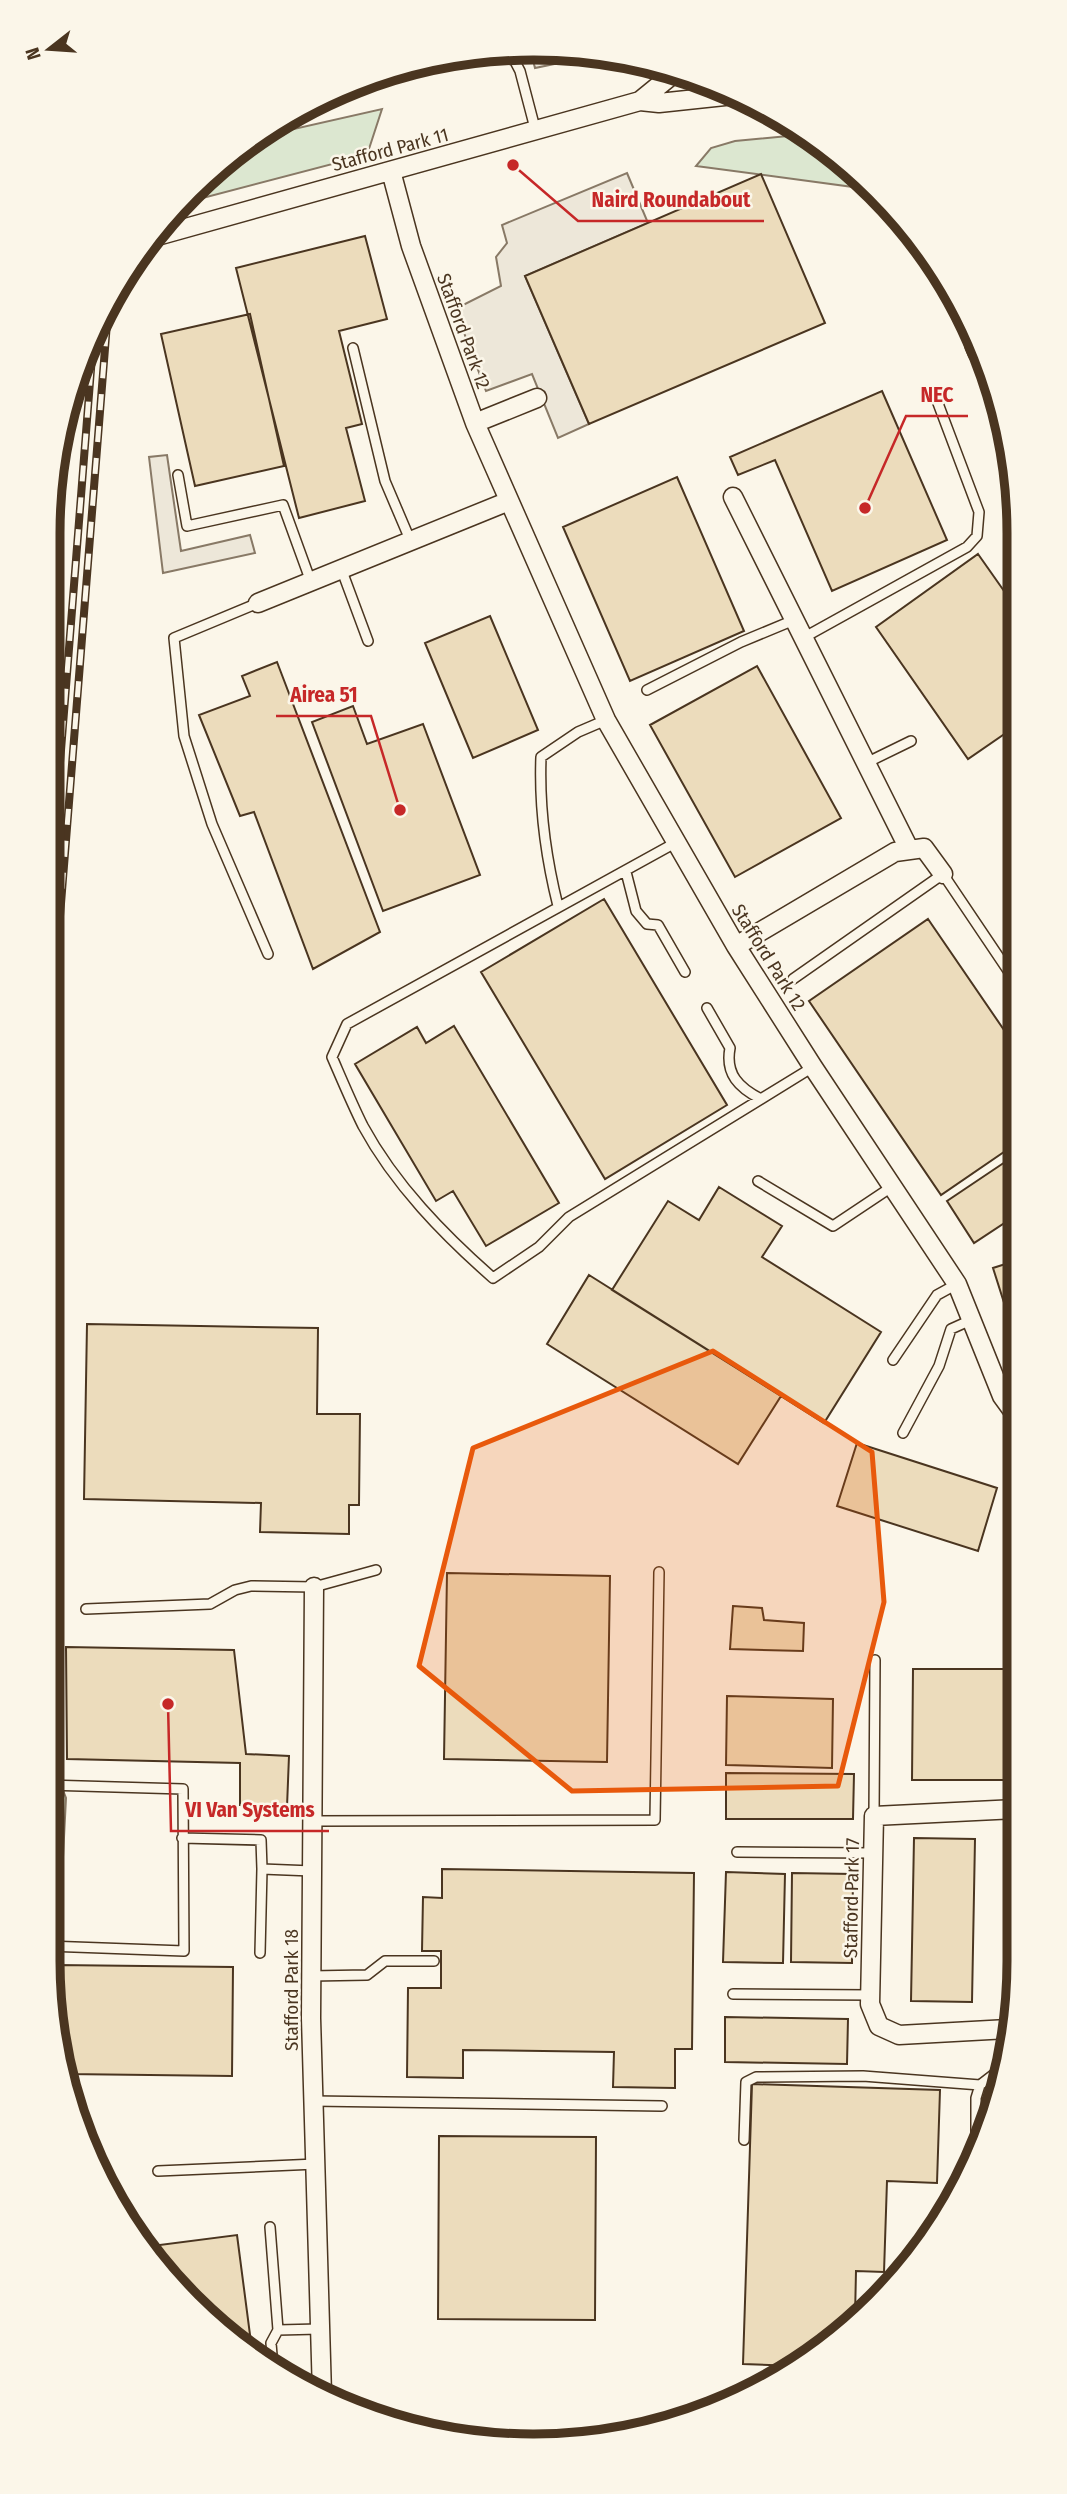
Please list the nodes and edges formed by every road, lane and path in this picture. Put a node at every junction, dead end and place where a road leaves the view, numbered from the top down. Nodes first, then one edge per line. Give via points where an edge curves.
1 (515, 61) edge
2 (667, 79) edge
3 (717, 97) edge
4 (640, 101) junction
5 (536, 132) junction
6 (391, 170) junction
7 (167, 233) edge
8 (353, 348) dead end
9 (537, 398) dead end
10 (936, 398) dead end
11 (475, 423) junction
12 (178, 475) dead end
13 (733, 497) dead end
14 (509, 501) junction
15 (412, 543) junction
16 (342, 571) junction
17 (311, 584) junction
18 (258, 603) joint
19 (794, 620) junction
20 (803, 638) junction
21 (368, 641) dead end
22 (647, 690) dead end
23 (606, 720) junction
24 (911, 741) dead end
25 (866, 763) junction
26 (675, 843) junction
27 (909, 849) junction
28 (626, 872) junction
29 (943, 874) junction
30 (558, 906) junction
31 (736, 946) junction
32 (268, 954) dead end
33 (1007, 969) edge
34 (685, 972) dead end
35 (793, 979) dead end
36 (706, 1008) dead end
37 (813, 1067) junction
38 (761, 1099) junction
39 (758, 1181) dead end
40 (893, 1185) junction
41 (957, 1284) junction
42 (971, 1320) junction
43 (893, 1360) dead end
44 (1007, 1403) edge
45 (903, 1433) dead end
46 (376, 1570) dead end
47 (659, 1572) dead end
48 (314, 1587) junction
49 (86, 1609) dead end
50 (875, 1660) dead end
51 (60, 1785) edge
52 (1007, 1809) edge
53 (874, 1816) junction
54 (313, 1821) junction
55 (182, 1838) junction
56 (737, 1852) dead end
57 (873, 1853) junction
58 (262, 1869) junction
59 (312, 1871) junction
60 (60, 1946) edge
61 (260, 1953) dead end
62 (434, 1961) dead end
63 (311, 1976) junction
64 (733, 1994) dead end
65 (870, 1996) junction
66 (1002, 2029) edge
67 (993, 2075) edge
68 (979, 2085) junction
69 (313, 2101) junction
70 (662, 2106) dead end
71 (976, 2129) edge
72 (744, 2140) dead end
73 (316, 2164) junction
74 (158, 2171) dead end
75 (271, 2227) dead end
76 (319, 2329) junction
77 (278, 2330) junction
78 (272, 2356) edge
79 (322, 2385) edge

1 - 5 lane
2 - 4 street, Stafford Park 11
3 - 4 street, Stafford Park 11
4 - 5 street, Stafford Park 11
5 - 6 street, Stafford Park 11
6 - 7 street, Stafford Park 11
6 - 11 street, Stafford Park 12 via 411,246
8 - 15 lane via 385,481
9 - 11 street
10 - 20 lane via 979,512 977,536 967,547
11 - 14 street, Stafford Park 12
12 - 17 lane via 187,526 283,505
13 - 19 street
14 - 15 street
14 - 23 street, Stafford Park 12
15 - 16 street
16 - 17 street
16 - 21 lane
17 - 18 street
18 - 32 lane via 174,638 184,736 212,824
19 - 20 street
19 - 22 lane
20 - 25 street
23 - 26 street, Stafford Park 12
23 - 30 lane via 541,757 540,789
24 - 25 lane
25 - 27 street
26 - 28 lane
26 - 31 street, Stafford Park 12
27 - 29 street via 924,848
27 - 31 street via 895,852
28 - 30 lane
28 - 34 lane via 636,911 647,924 658,926
29 - 33 lane
29 - 35 lane
30 - 38 lane via 347,1024 332,1057 364,1127 404,1187 466,1254 493,1278 539,1247 569,1217
31 - 37 street, Stafford Park 12
36 - 38 lane via 730,1048 728,1061 736,1082
37 - 38 lane
37 - 40 street, Stafford Park 12
39 - 40 lane via 832,1226
40 - 41 street, Stafford Park 12
41 - 42 street, Stafford Park 12
41 - 43 lane via 937,1295
42 - 44 street, Stafford Park 12
42 - 45 lane via 951,1329 939,1366
46 - 48 lane
47 - 54 lane via 655,1819
48 - 49 lane via 251,1587 211,1604
48 - 54 street, Stafford Park 18
50 - 53 lane
51 - 55 lane via 183,1789
52 - 53 street, Stafford Park 17
53 - 57 street, Stafford Park 17
54 - 59 street, Stafford Park 18
55 - 58 lane via 261,1840
55 - 60 lane via 184,1951
56 - 57 lane
57 - 65 street, Stafford Park 17
58 - 59 lane
58 - 61 lane
59 - 63 street, Stafford Park 18
62 - 63 lane via 385,1961 367,1975
63 - 69 street, Stafford Park 18
64 - 65 lane
65 - 66 street, Stafford Park 17 via 879,2026 899,2035
67 - 68 lane
68 - 71 lane
68 - 72 lane via 863,2076 756,2077 746,2082
69 - 70 lane
69 - 73 street, Stafford Park 18
73 - 74 lane
73 - 76 street, Stafford Park 18
75 - 77 lane
76 - 77 lane
76 - 79 street, Stafford Park 18
77 - 78 lane via 271,2343

